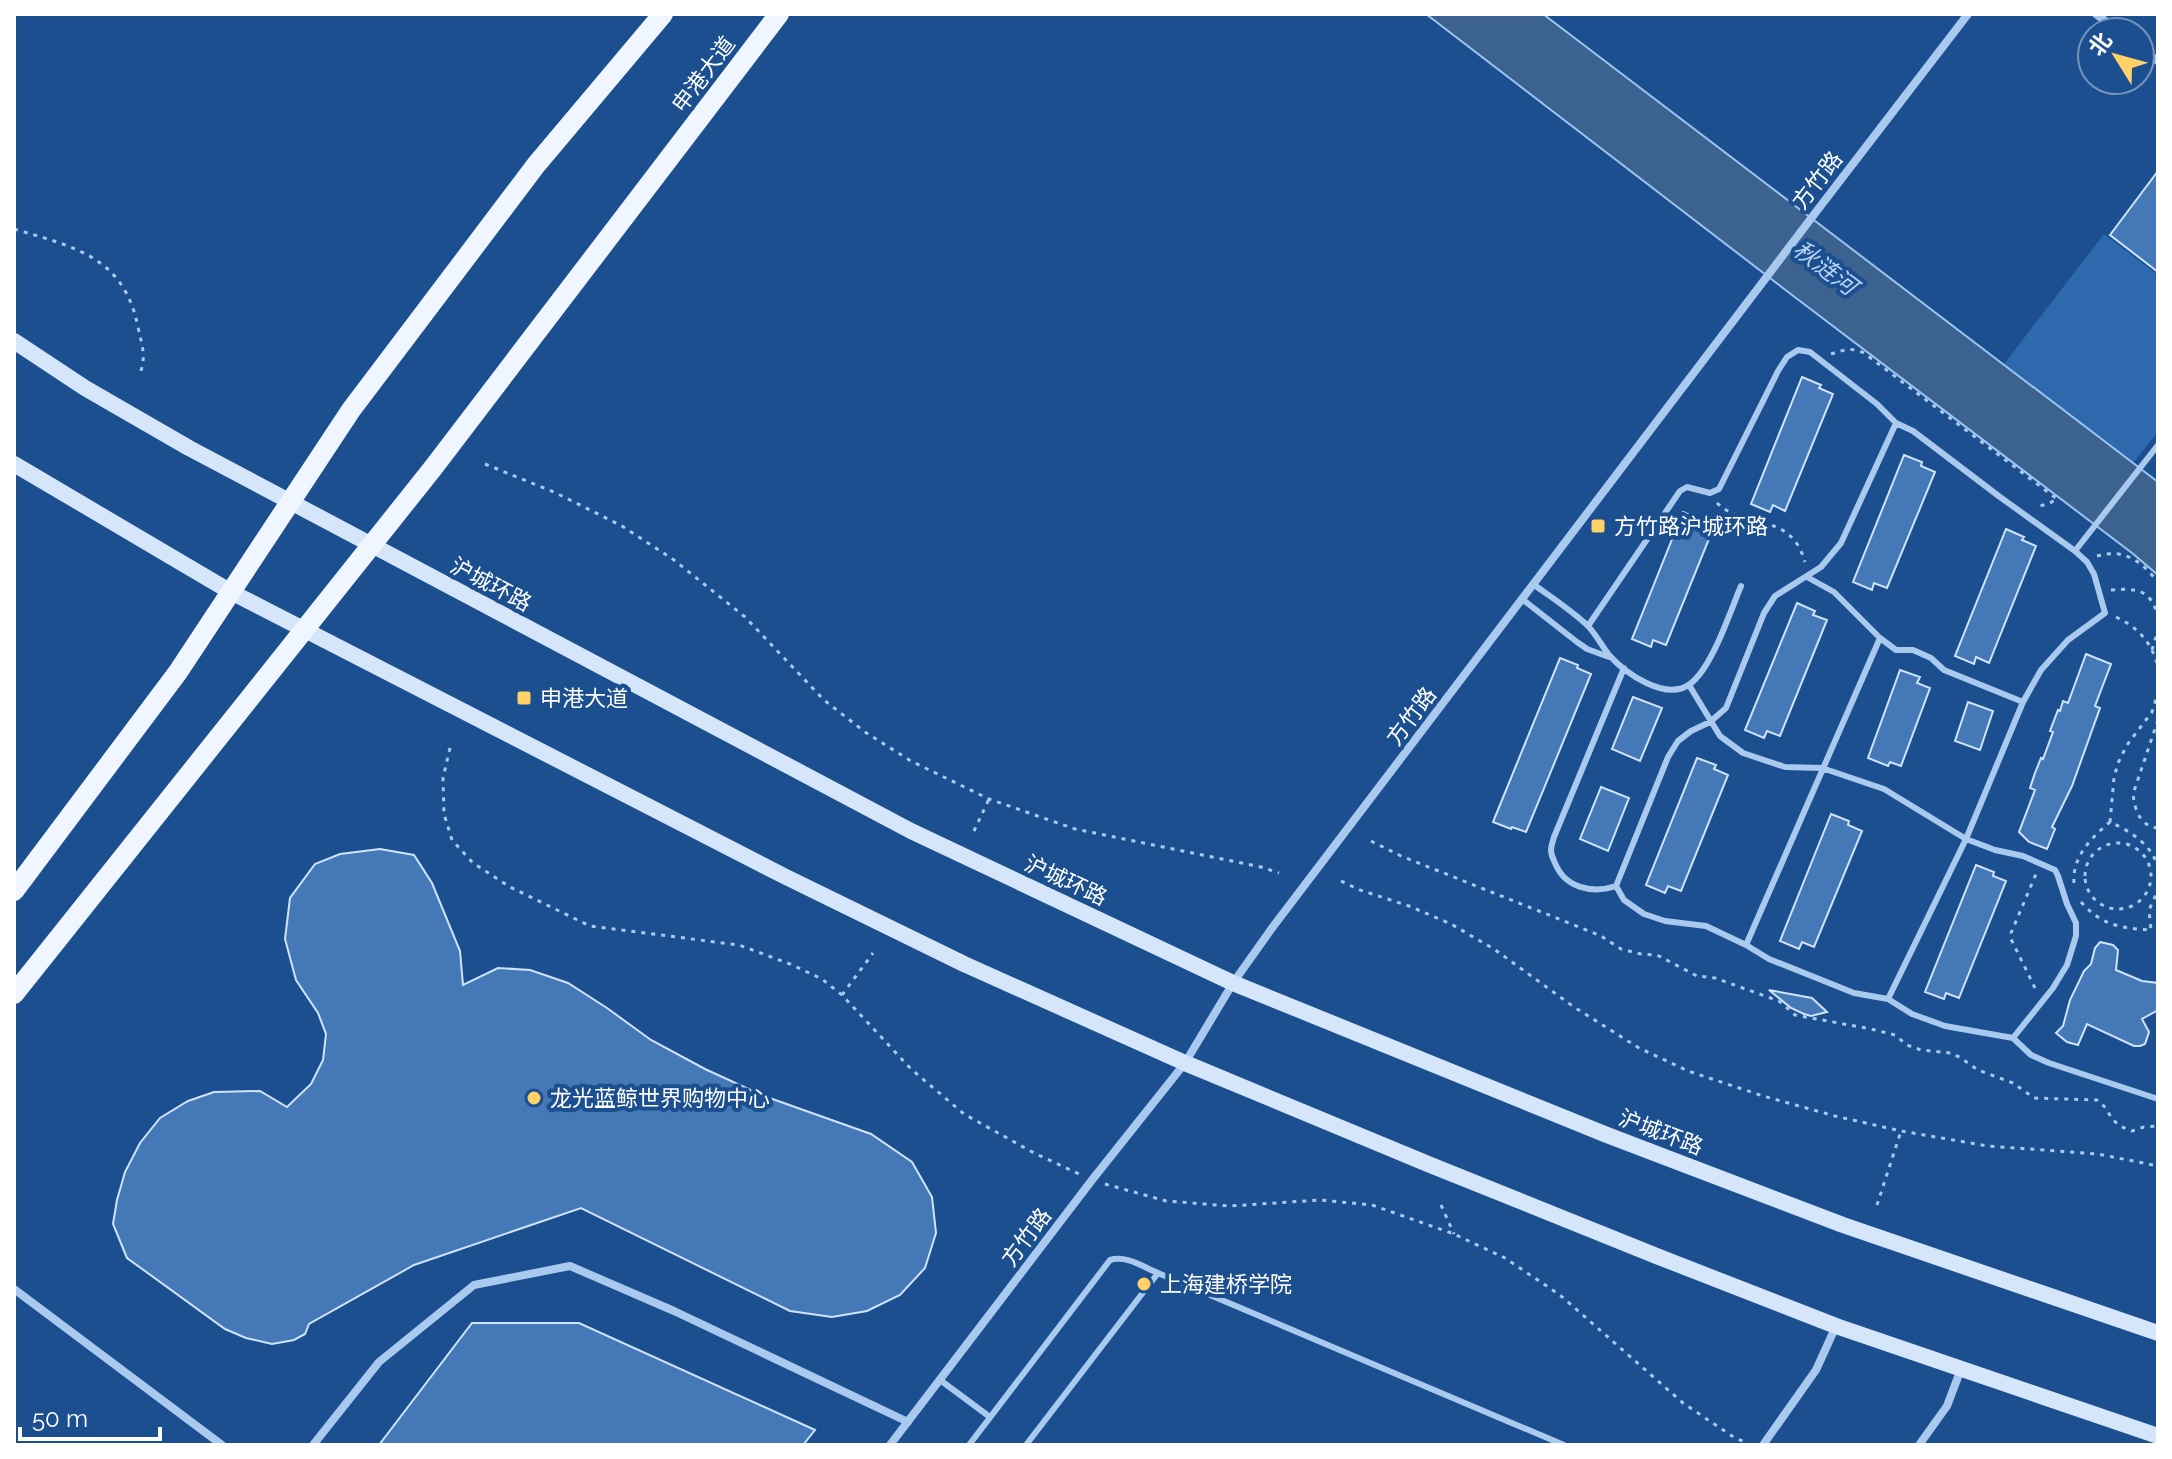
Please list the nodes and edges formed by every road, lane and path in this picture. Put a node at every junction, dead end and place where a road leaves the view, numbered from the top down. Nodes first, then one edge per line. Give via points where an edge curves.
1 (663, 14) edge
2 (779, 14) edge
3 (1968, 14) edge
4 (14, 229) edge
5 (14, 341) edge
6 (1821, 360) junction
7 (139, 376) dead end
8 (1896, 423) junction
9 (2158, 445) edge
10 (14, 464) edge
11 (485, 464) dead end
12 (1710, 493) junction
13 (290, 501) junction
14 (2025, 515) junction
15 (372, 545) junction
16 (2075, 551) junction
17 (2087, 562) junction
18 (1807, 577) junction
19 (2158, 582) edge
20 (1533, 584) junction
21 (1741, 586) dead end
22 (2099, 591) junction
23 (231, 592) junction
24 (1522, 599) junction
25 (2105, 613) junction
26 (2158, 617) edge
27 (1588, 626) junction
28 (304, 629) junction
29 (2158, 630) edge
30 (1880, 638) junction
31 (2152, 650) junction
32 (1612, 658) junction
33 (2158, 666) edge
34 (1624, 668) junction
35 (1689, 685) junction
36 (2158, 692) edge
37 (2023, 702) junction
38 (2158, 720) edge
39 (1710, 722) junction
40 (450, 748) dead end
41 (1822, 768) junction
42 (989, 799) junction
43 (2110, 822) junction
44 (2158, 828) edge
45 (974, 831) dead end
46 (1966, 839) junction
47 (1371, 841) dead end
48 (2153, 856) junction
49 (2147, 860) junction
50 (2040, 863) junction
51 (2158, 869) edge
52 (1279, 873) dead end
53 (1341, 881) dead end
54 (1616, 886) junction
55 (2075, 890) dead end
56 (2158, 890) edge
57 (14, 891) edge
58 (2081, 903) dead end
59 (2151, 930) junction
60 (2158, 933) edge
61 (1746, 945) junction
62 (873, 953) dead end
63 (1233, 983) junction
64 (14, 994) edge
65 (842, 995) junction
66 (1888, 999) junction
67 (2042, 1002) junction
68 (2013, 1038) junction
69 (1185, 1063) junction
70 (2158, 1099) edge
71 (2158, 1126) edge
72 (1901, 1131) junction
73 (2158, 1166) edge
74 (1092, 1180) junction
75 (1441, 1205) dead end
76 (1877, 1205) dead end
77 (1454, 1234) junction
78 (1158, 1273) junction
79 (14, 1289) edge
80 (1836, 1326) junction
81 (2158, 1333) edge
82 (1962, 1368) junction
83 (940, 1380) junction
84 (990, 1417) junction
85 (908, 1422) junction
86 (2158, 1436) edge
87 (1748, 1444) edge
88 (222, 1445) edge
89 (313, 1445) edge
90 (890, 1445) edge
91 (969, 1445) edge
92 (1026, 1445) edge
93 (1564, 1445) edge
94 (1763, 1445) edge
95 (1919, 1445) edge

1 - 13 main road via 536,165 351,410
2 - 15 main road, 申港大道
3 - 20 street, 方竹路
4 - 7 path via 84,252 123,285 145,361
5 - 13 main road, 沪城环路 via 85,388
6 - 8 lane
6 - 12 lane via 1798,350 1787,357 1719,489
6 - 14 path via 1844,350 1864,353 2057,499
8 - 14 lane
8 - 18 lane via 1841,543
9 - 16 lane
10 - 23 main road
11 - 42 path via 622,526 674,560 745,617 824,700 865,732
12 - 18 path via 1724,509 1793,536
12 - 27 lane via 1687,487 1680,491
13 - 15 main road, 沪城环路
13 - 23 main road
14 - 16 lane
15 - 28 main road, 申港大道
15 - 63 main road, 沪城环路 via 911,831
16 - 17 lane
17 - 19 path via 2113,551 2125,554
17 - 22 lane
18 - 30 lane via 1834,592
18 - 39 lane via 1775,596 1726,708
20 - 24 street, 方竹路
20 - 27 lane
21 - 35 lane via 1704,668
22 - 25 lane
22 - 26 path via 2145,594
23 - 28 main road
23 - 57 main road via 178,672
24 - 32 lane via 1587,649
24 - 63 street, 方竹路
25 - 31 path via 2144,636
25 - 37 lane via 2068,640 2041,670
27 - 32 lane
28 - 64 main road, 申港大道
28 - 69 main road via 799,884
29 - 31 path
30 - 37 lane via 1896,650 1913,650 1944,670
30 - 41 lane
31 - 33 path
32 - 34 lane
34 - 35 lane via 1650,685 1674,690
34 - 54 lane via 1550,853 1557,869 1579,887
35 - 39 lane
36 - 43 path via 2152,712 2118,763
37 - 46 lane
38 - 44 path via 2133,794 2139,819
39 - 41 lane via 1743,753 1785,767
39 - 54 lane via 1678,741 1668,757
40 - 65 path via 443,778 444,814 452,840 473,863 510,887 590,926 739,945 822,979
41 - 46 lane via 1884,789
41 - 61 lane
42 - 45 path
42 - 52 path via 1075,829
43 - 48 path via 2127,830
43 - 55 path via 2080,854 2073,874
46 - 50 lane
46 - 66 lane
47 - 71 path via 1601,936 1621,949 1657,955 1697,976 1779,1001 1795,1015 1871,1029 1921,1050 1951,1053 2034,1098 2097,1100 2112,1119 2132,1131
48 - 49 path
48 - 51 path
49 - 49 path via 2121,843 2100,848 2087,864 2091,896 2109,908 2131,907 2151,881
50 - 67 path via 2011,939
50 - 67 lane via 2055,870 2076,923 2067,965
53 - 72 path via 1451,924 1639,1048 1688,1071
54 - 61 lane via 1624,900 1644,914 1706,926
56 - 59 path via 2149,910
58 - 59 path via 2118,927
59 - 60 path
61 - 66 lane via 1854,993
62 - 65 path
63 - 69 street, 方竹路
63 - 81 main road, 沪城环路 via 1843,1225
65 - 74 path via 911,1069 964,1114
66 - 68 lane via 1945,1026
67 - 68 lane
68 - 70 lane via 2049,1063
69 - 74 street, 方竹路
69 - 80 main road
72 - 73 path
72 - 76 path
74 - 77 path via 1166,1201 1372,1205
74 - 83 street, 方竹路
75 - 77 path
77 - 87 path via 1505,1258 1560,1295 1683,1403
78 - 84 lane via 1126,1259 1110,1260
78 - 92 lane
78 - 93 lane
79 - 88 street
80 - 82 main road
80 - 94 street via 1816,1370
82 - 86 main road
82 - 95 street via 1947,1406
83 - 84 lane
83 - 85 street, 方竹路
84 - 91 lane
85 - 89 street via 570,1266 474,1285 379,1362
85 - 90 street, 方竹路

